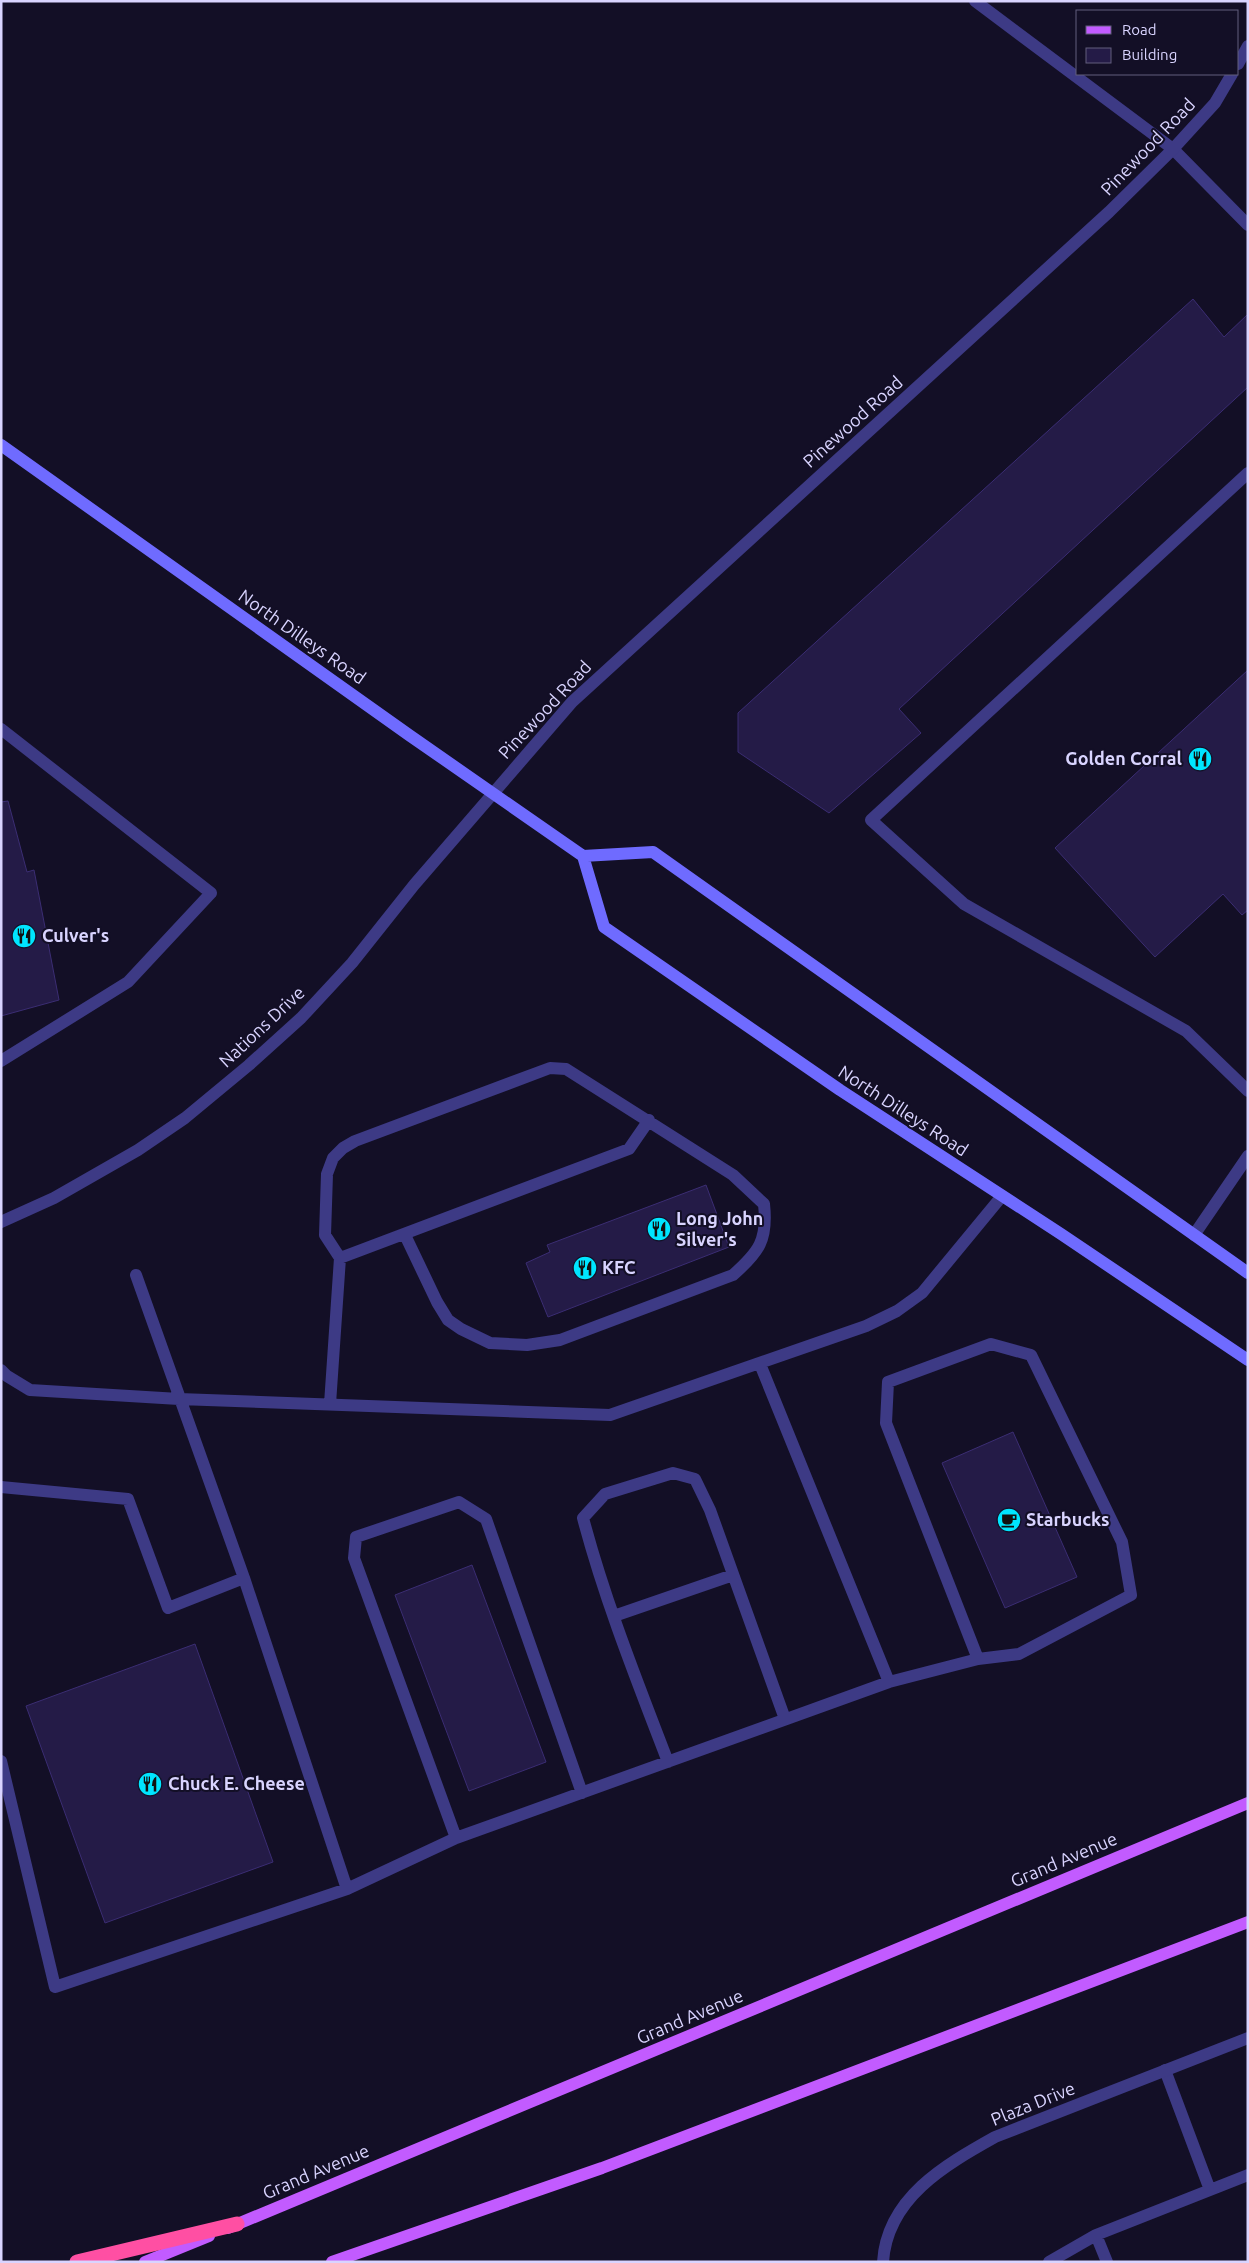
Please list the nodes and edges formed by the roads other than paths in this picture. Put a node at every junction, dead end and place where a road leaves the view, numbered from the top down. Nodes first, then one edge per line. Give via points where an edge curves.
1 (975, 1) edge
2 (1248, 46) edge
3 (1239, 62) edge
4 (1231, 75) edge
5 (1173, 149) junction
6 (1248, 225) edge
7 (1, 445) edge
8 (1248, 473) edge
9 (1, 729) edge
10 (492, 793) junction
11 (584, 856) junction
12 (1, 1061) edge
13 (1248, 1091) edge
14 (649, 1120) junction
15 (1248, 1156) edge
16 (1002, 1196) junction
17 (1, 1222) edge
18 (405, 1235) junction
19 (1194, 1235) junction
20 (340, 1258) junction
21 (1248, 1273) edge
22 (136, 1275) dead end
23 (1248, 1360) edge
24 (760, 1364) junction
25 (1, 1370) edge
26 (179, 1400) junction
27 (330, 1404) junction
28 (1, 1487) edge
29 (733, 1575) junction
30 (244, 1578) junction
31 (614, 1616) junction
32 (978, 1659) junction
33 (889, 1682) junction
34 (785, 1719) junction
35 (1, 1760) edge
36 (668, 1762) junction
37 (582, 1793) junction
38 (1248, 1803) edge
39 (456, 1838) junction
40 (347, 1889) junction
41 (1248, 1922) edge
42 (1248, 2038) edge
43 (1165, 2070) junction
44 (1248, 2175) edge
45 (1210, 2190) junction
46 (237, 2224) junction
47 (1096, 2235) junction
48 (77, 2262) edge
49 (145, 2262) edge
50 (332, 2262) edge
51 (883, 2262) edge
52 (1049, 2262) edge
53 (1107, 2262) edge

1 - 5 street
2 - 3 street
4 - 5 street, Pinewood Road via 1216,103
5 - 6 street
5 - 10 street, Pinewood Road via 1109,212 572,702
7 - 10 street, North Dilleys Road
8 - 13 street via 871,820 964,904 1186,1031
9 - 12 street via 211,892 128,982
10 - 11 street, North Dilleys Road
10 - 17 street, Nations Drive via 352,963 301,1018 249,1065 185,1118 138,1150 54,1198
11 - 16 street, North Dilleys Road via 604,927 840,1090
11 - 19 street via 653,852
14 - 18 street via 629,1149
14 - 18 street via 733,1175 764,1204 766,1224 762,1240 752,1258 733,1275 560,1340 527,1345 490,1343 461,1330 448,1320
14 - 20 street via 566,1068 550,1068 355,1142 334,1158 327,1174 325,1235
15 - 19 street
16 - 23 street, North Dilleys Road
16 - 24 street via 922,1293 897,1311 866,1326
18 - 20 street
19 - 21 street
20 - 27 street
22 - 26 street
24 - 27 street via 610,1416
24 - 33 street
25 - 26 street via 30,1390
26 - 27 street
26 - 30 street
28 - 30 street via 128,1499 168,1608
29 - 31 street
29 - 31 street via 710,1510 695,1479 673,1473 605,1494 583,1518
29 - 34 street
30 - 40 street
31 - 36 street
32 - 32 street via 1019,1654 1131,1595 1122,1542 1031,1355 991,1344 888,1382 886,1423
32 - 33 street
33 - 34 street
34 - 36 street
35 - 40 street via 55,1987
36 - 37 street
37 - 39 street
37 - 39 street via 486,1519 459,1502 356,1538 354,1558
38 - 46 main road, Grand Avenue
39 - 40 street
41 - 50 main road via 602,2168
42 - 43 street, Plaza Drive
43 - 45 street
43 - 51 street, Plaza Drive via 995,2137 937,2172 897,2214
44 - 45 street
45 - 47 street
46 - 48 highway
46 - 49 main road, Grand Avenue
47 - 52 street
47 - 53 street

